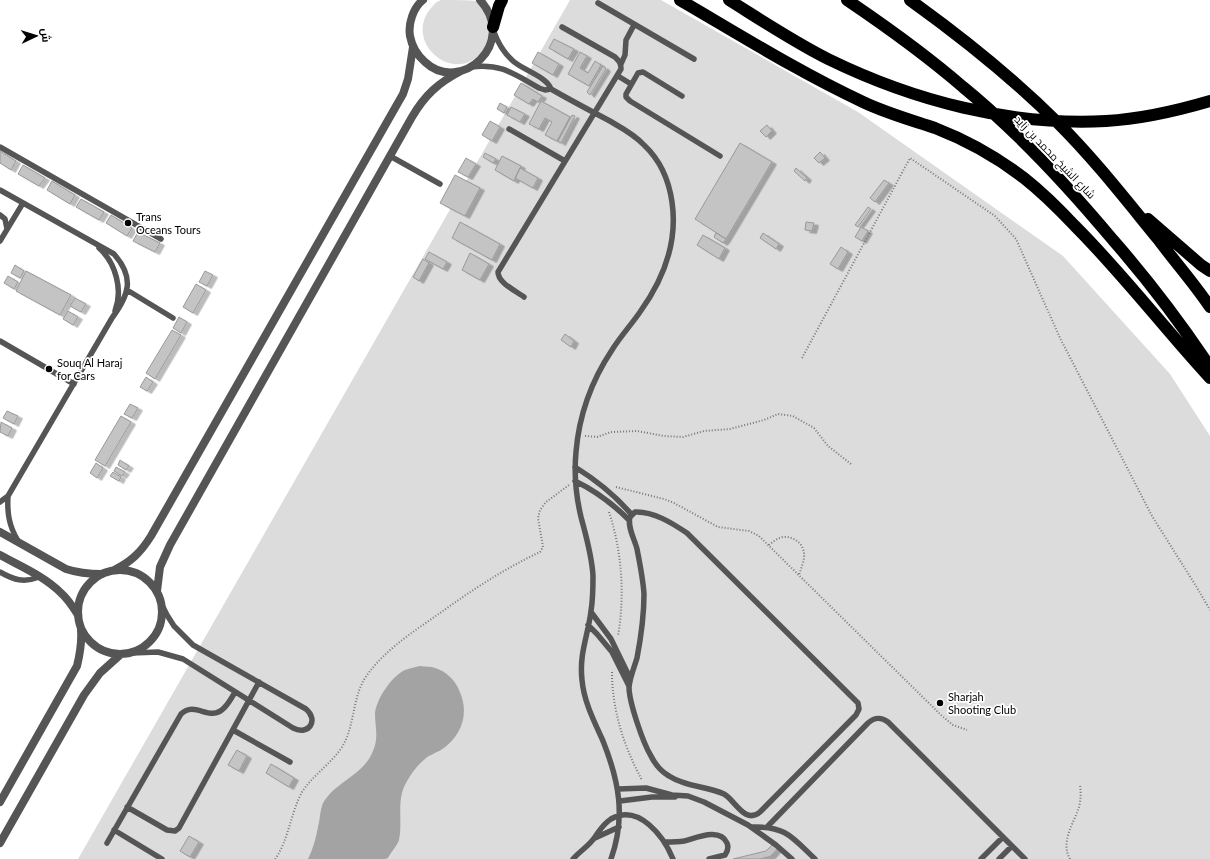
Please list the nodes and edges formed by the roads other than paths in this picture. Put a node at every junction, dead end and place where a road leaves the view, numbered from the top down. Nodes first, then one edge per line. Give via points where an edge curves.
1 (480, 0) edge
2 (502, 0) edge
3 (680, 0) edge
4 (729, 0) edge
5 (847, 0) edge
6 (910, 0) edge
7 (422, 1) edge
8 (598, 4) dead end
9 (634, 25) junction
10 (562, 27) dead end
11 (493, 29) junction
12 (413, 46) junction
13 (694, 59) dead end
14 (621, 64) junction
15 (471, 67) junction
16 (461, 71) junction
17 (618, 76) junction
18 (631, 84) junction
19 (550, 89) junction
20 (682, 96) dead end
21 (1210, 101) edge
22 (595, 113) junction
23 (508, 129) dead end
24 (0, 147) edge
25 (390, 156) junction
26 (720, 156) dead end
27 (566, 161) junction
28 (440, 184) dead end
29 (0, 191) edge
30 (1126, 199) junction
31 (23, 203) junction
32 (0, 215) edge
33 (7, 229) junction
34 (161, 239) dead end
35 (0, 241) edge
36 (92, 243) junction
37 (1210, 271) edge
38 (127, 290) junction
39 (524, 297) dead end
40 (1210, 307) edge
41 (112, 318) junction
42 (173, 318) dead end
43 (0, 341) edge
44 (1210, 367) edge
45 (1210, 378) edge
46 (74, 384) junction
47 (575, 467) junction
48 (575, 481) junction
49 (8, 496) junction
50 (0, 502) edge
51 (630, 518) junction
52 (0, 532) edge
53 (18, 542) junction
54 (0, 554) edge
55 (114, 570) junction
56 (0, 572) edge
57 (102, 574) junction
58 (38, 577) junction
59 (157, 591) junction
60 (161, 603) junction
61 (591, 612) junction
62 (78, 615) junction
63 (588, 626) junction
64 (81, 627) junction
65 (614, 651) junction
66 (132, 653) junction
67 (120, 654) junction
68 (630, 678) junction
69 (259, 682) junction
70 (629, 686) junction
71 (235, 692) junction
72 (249, 701) junction
73 (233, 730) junction
74 (290, 762) dead end
75 (618, 789) junction
76 (688, 796) junction
77 (620, 801) junction
78 (0, 802) edge
79 (127, 807) junction
80 (620, 815) junction
81 (748, 824) junction
82 (768, 826) junction
83 (619, 827) junction
84 (114, 830) junction
85 (1003, 837) junction
86 (595, 838) junction
87 (665, 842) junction
88 (0, 843) edge
89 (106, 843) dead end
90 (1012, 846) junction
91 (812, 858) edge
92 (162, 859) edge
93 (573, 859) edge
94 (611, 859) edge
95 (673, 859) edge
96 (709, 859) edge
97 (792, 859) edge
98 (981, 859) edge
99 (999, 859) edge
100 (1025, 859) edge

1 - 11 street via 489,11
2 - 11 highway
3 - 45 highway via 833,88 967,142 1024,178 1050,200 1102,253
4 - 21 highway via 794,40 860,74 966,108 1037,120 1086,121 1142,117
5 - 44 highway, شارع الشيخ محمد بن زايد via 891,30 964,87 1037,155 1138,269
6 - 30 highway via 985,57 1023,90 1064,130
7 - 12 street via 410,23
8 - 9 lane
9 - 13 lane
9 - 14 lane via 626,40 625,55
10 - 14 lane via 615,57
11 - 15 street via 492,42 487,52
11 - 19 lane via 511,60 546,82
12 - 16 street via 428,65 450,72
12 - 55 street via 403,94 218,419 144,547 136,556
14 - 17 lane
15 - 16 street
15 - 19 lane via 495,66 539,88
16 - 25 street via 432,89 421,102
17 - 18 lane
17 - 22 lane
18 - 20 lane via 638,73 643,72
18 - 26 lane via 626,94 628,99
19 - 22 lane
22 - 27 lane
22 - 47 lane via 627,131 644,145 658,162 668,182 673,227 664,273 653,293 612,350 590,391 578,436
23 - 27 lane
24 - 34 lane
25 - 28 lane
25 - 59 street via 170,545 160,567
27 - 39 lane via 498,272 502,281
29 - 31 lane
30 - 37 highway
30 - 40 highway
31 - 33 lane
31 - 36 lane
32 - 33 lane via 5,219
33 - 35 lane
36 - 38 lane via 114,254 120,261 127,278
36 - 41 lane via 108,258 117,277 118,298
38 - 41 lane via 122,304
38 - 42 lane
41 - 46 lane
43 - 46 lane
46 - 49 lane
47 - 48 lane
47 - 51 lane via 622,503
48 - 51 lane via 590,488
48 - 61 lane via 590,553 593,592
49 - 50 lane
49 - 53 lane via 8,520
51 - 68 lane via 644,595 640,643
51 - 70 lane via 639,512 663,519 687,533 856,700 859,709 760,812 752,816 744,813 726,795 678,782 658,767 643,738 631,703
52 - 53 street
53 - 57 street via 66,569 84,574
54 - 58 street
55 - 57 street
55 - 59 street via 127,570 139,574
56 - 58 lane via 14,580 31,580
57 - 62 street via 84,591 79,602
58 - 62 street via 61,593
59 - 60 street
60 - 66 street via 162,616 153,639
60 - 69 lane via 174,626 193,645
61 - 63 lane
61 - 65 lane via 605,630
62 - 64 street
63 - 65 lane
63 - 75 lane via 581,659 583,686 592,719 611,761
64 - 67 street via 85,636 100,650
64 - 78 street via 81,647 76,666
65 - 68 lane
65 - 70 lane
66 - 67 street
66 - 71 lane via 158,652 183,659
67 - 88 street via 100,673 84,695
68 - 70 lane
69 - 72 lane
69 - 72 lane via 310,712 312,723 309,728 298,731
71 - 72 lane
71 - 79 lane via 218,712 211,714 193,708 181,714
72 - 73 lane
73 - 74 lane
73 - 79 lane via 175,831 166,830
75 - 76 lane via 646,788 672,795
75 - 77 lane
76 - 77 lane
76 - 81 lane
77 - 80 lane
79 - 84 lane
80 - 83 lane
80 - 86 lane via 605,823
80 - 87 lane via 631,816 650,825
81 - 82 lane via 752,827
81 - 97 lane
82 - 85 lane via 876,718 885,720
82 - 91 lane via 790,835
83 - 86 lane
83 - 94 lane
84 - 89 lane
84 - 92 lane
85 - 90 lane
85 - 98 lane
86 - 93 lane
87 - 95 lane
87 - 96 lane via 716,835 726,841 728,851 725,855
90 - 99 lane
90 - 100 lane

